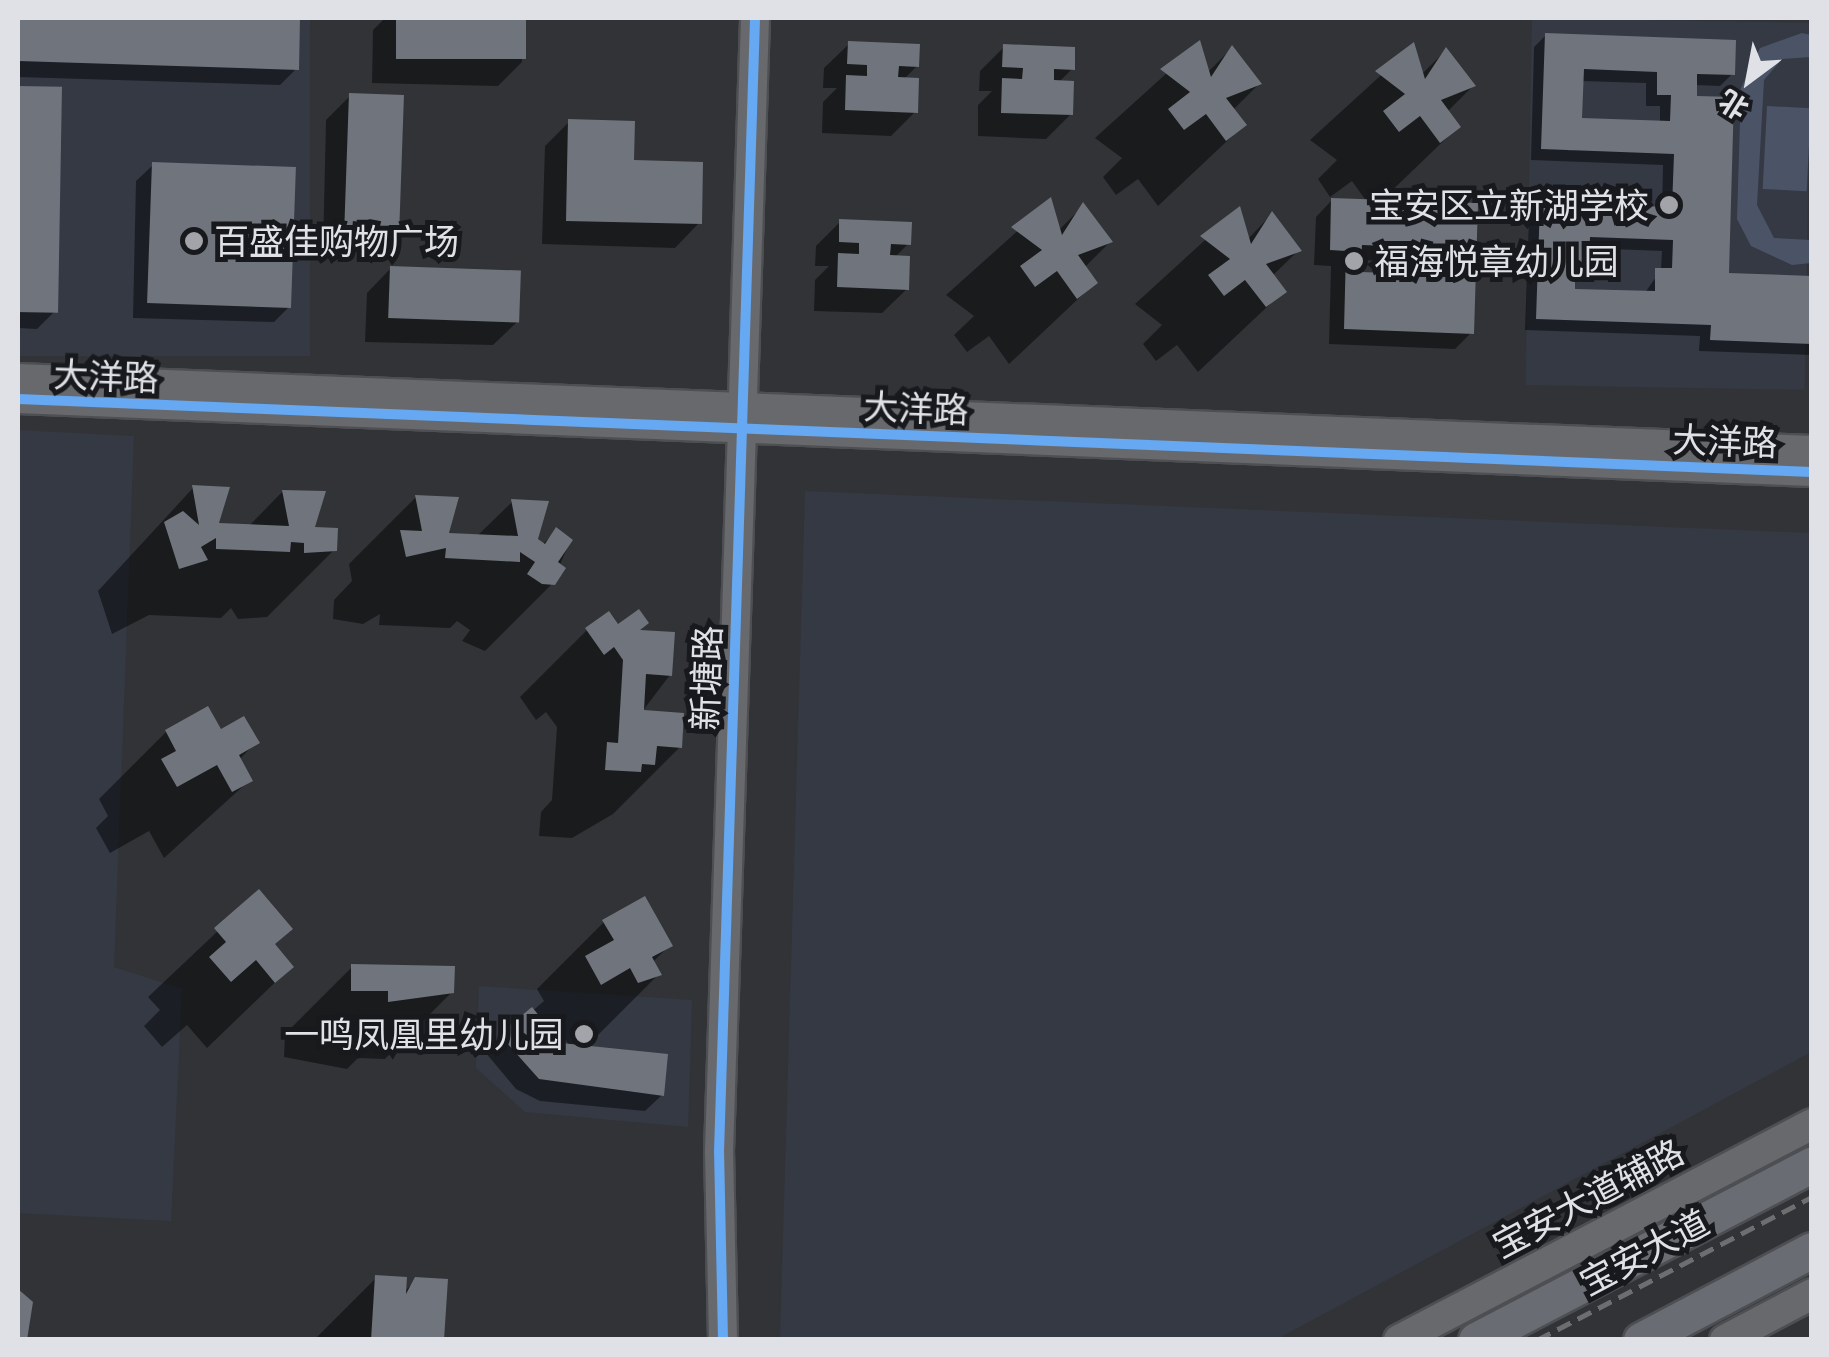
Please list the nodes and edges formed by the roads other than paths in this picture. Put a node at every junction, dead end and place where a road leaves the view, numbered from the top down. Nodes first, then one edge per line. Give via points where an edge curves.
1 (755, 18) edge
2 (18, 378) edge
3 (18, 400) edge
4 (742, 418) junction
5 (1812, 450) edge
6 (1812, 472) edge
7 (1812, 1124) edge
8 (1812, 1164) edge
9 (1812, 1250) edge
10 (1812, 1294) edge
11 (723, 1340) edge
12 (1398, 1340) edge
13 (1476, 1340) edge
14 (1642, 1340) edge
15 (1725, 1340) edge

1 - 4 street, 新塘路
2 - 4 street, 大洋路
3 - 4 street, 大洋路
4 - 5 street, 大洋路
4 - 6 street, 大洋路
4 - 11 street, 新塘路 via 719,1152
7 - 12 main road, 宝安大道辅路
8 - 13 main road, 宝安大道
9 - 14 main road
10 - 15 main road

